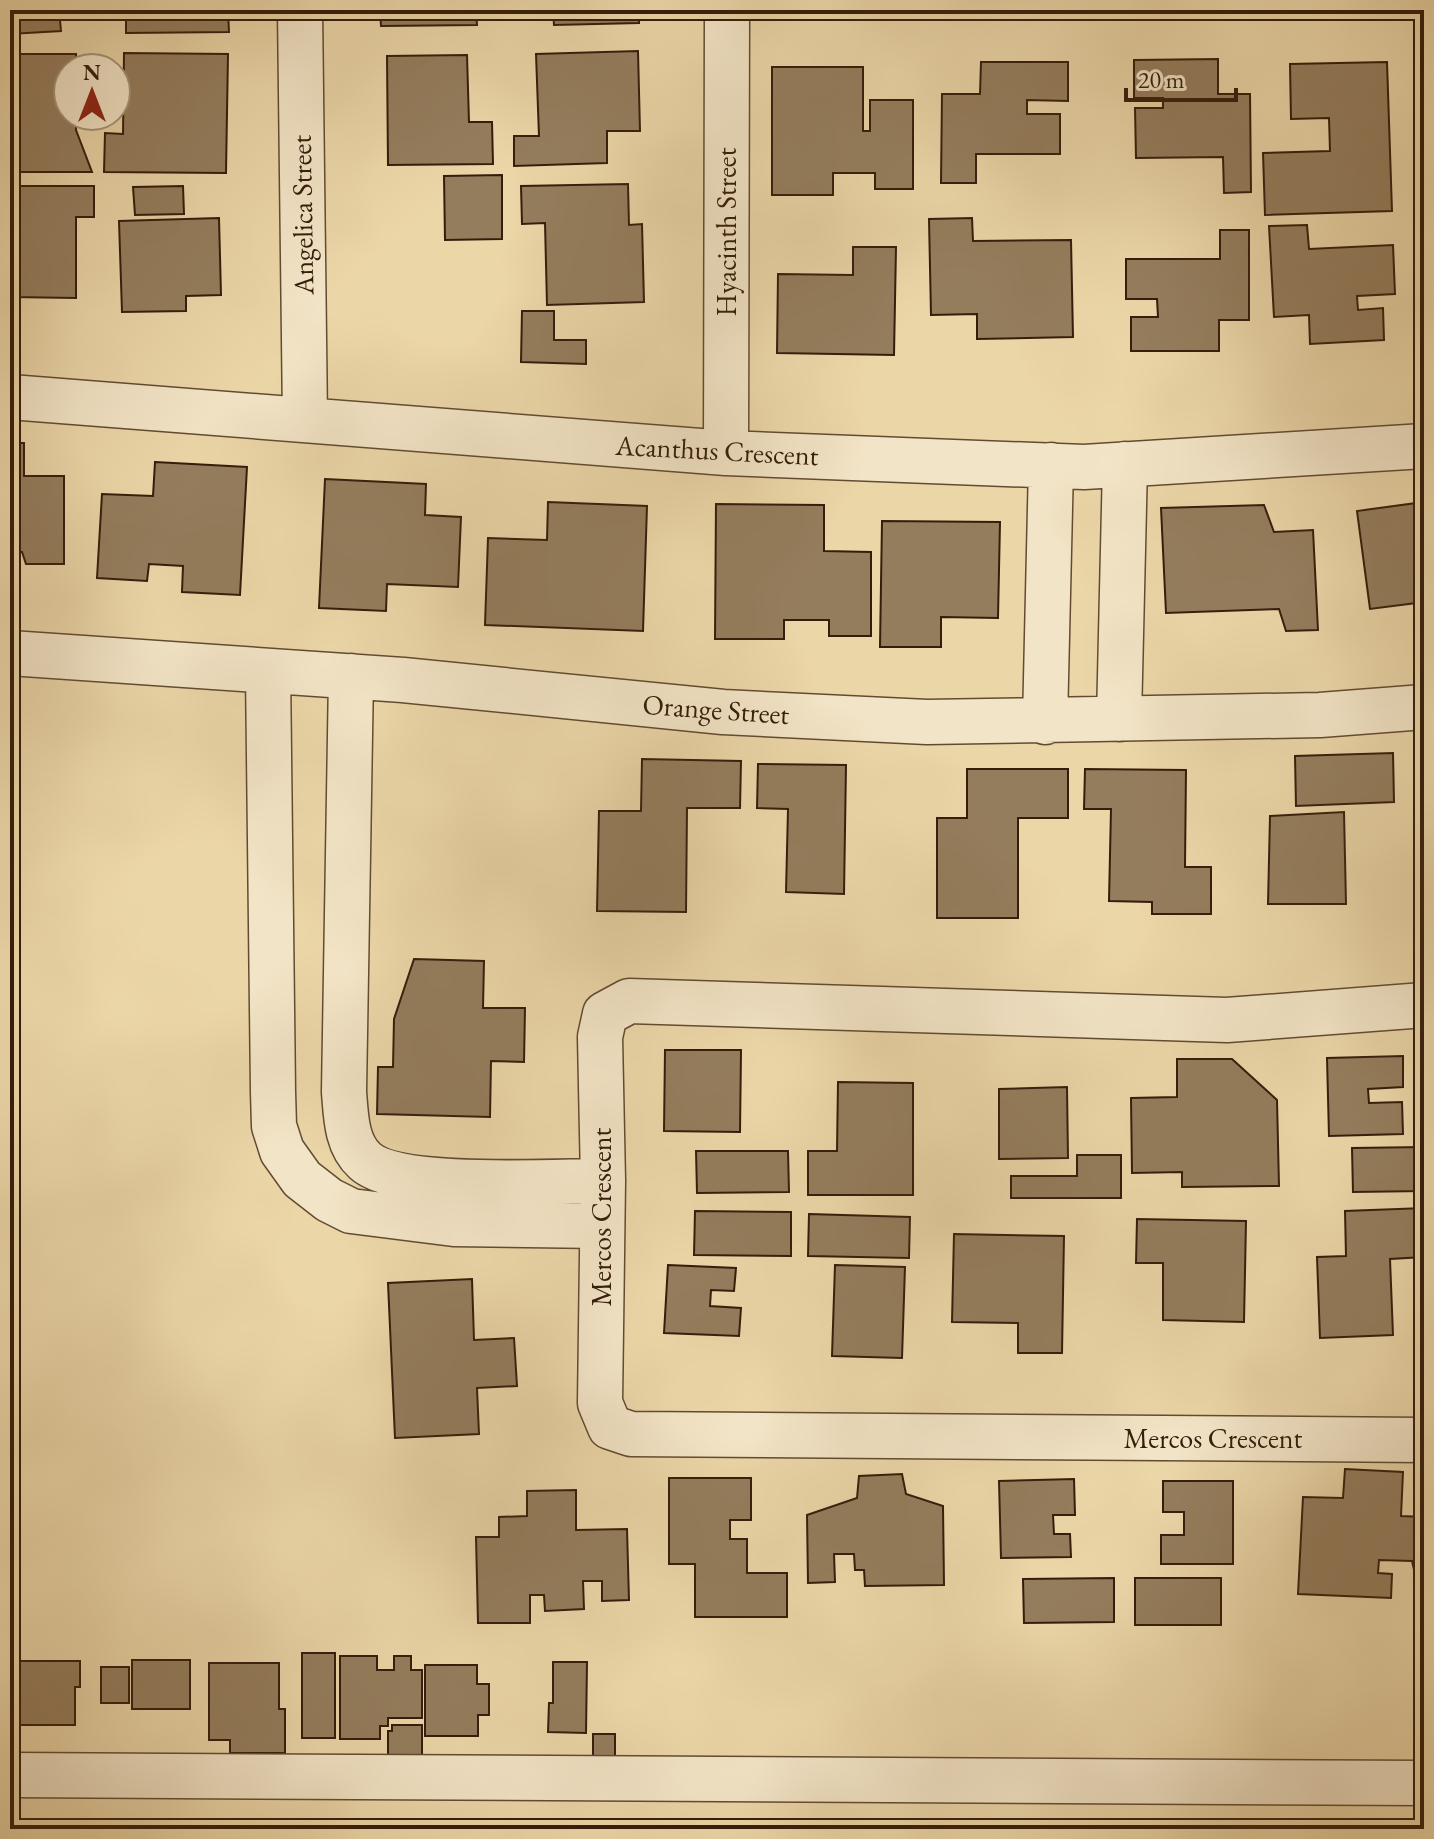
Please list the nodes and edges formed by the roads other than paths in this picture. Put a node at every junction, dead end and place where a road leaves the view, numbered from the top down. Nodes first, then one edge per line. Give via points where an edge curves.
1 (300, 10) edge
2 (727, 10) edge
3 (10, 397) edge
4 (305, 420) junction
5 (1424, 446) edge
6 (726, 453) junction
7 (1125, 464) junction
8 (1051, 465) junction
9 (10, 653) edge
10 (268, 671) junction
11 (351, 676) junction
12 (1424, 707) edge
13 (1119, 719) junction
14 (1045, 722) junction
15 (1424, 1005) edge
16 (603, 1181) junction
17 (602, 1226) junction
18 (1424, 1440) edge
19 (10, 1775) edge
20 (1424, 1783) edge

1 - 4 street, Angelica Street
2 - 6 street, Hyacinth Street
3 - 4 street, Acanthus Crescent
4 - 6 street, Acanthus Crescent
5 - 7 street, Acanthus Crescent
6 - 8 street, Acanthus Crescent
7 - 8 street, Acanthus Crescent
7 - 13 street
8 - 14 street
9 - 10 street, Orange Street
10 - 11 street, Orange Street
10 - 17 street via 273,1092 274,1126 282,1151 302,1179 351,1211 454,1224
11 - 14 street, Orange Street via 723,712
11 - 16 street via 344,1092 356,1151 379,1169 456,1181
12 - 13 street, Orange Street
13 - 14 street, Orange Street
15 - 16 street, Mercos Crescent via 1227,1020 629,1001 605,1014 600,1037
16 - 17 street, Mercos Crescent
17 - 18 street, Mercos Crescent via 600,1403 610,1427 631,1434
19 - 20 street

